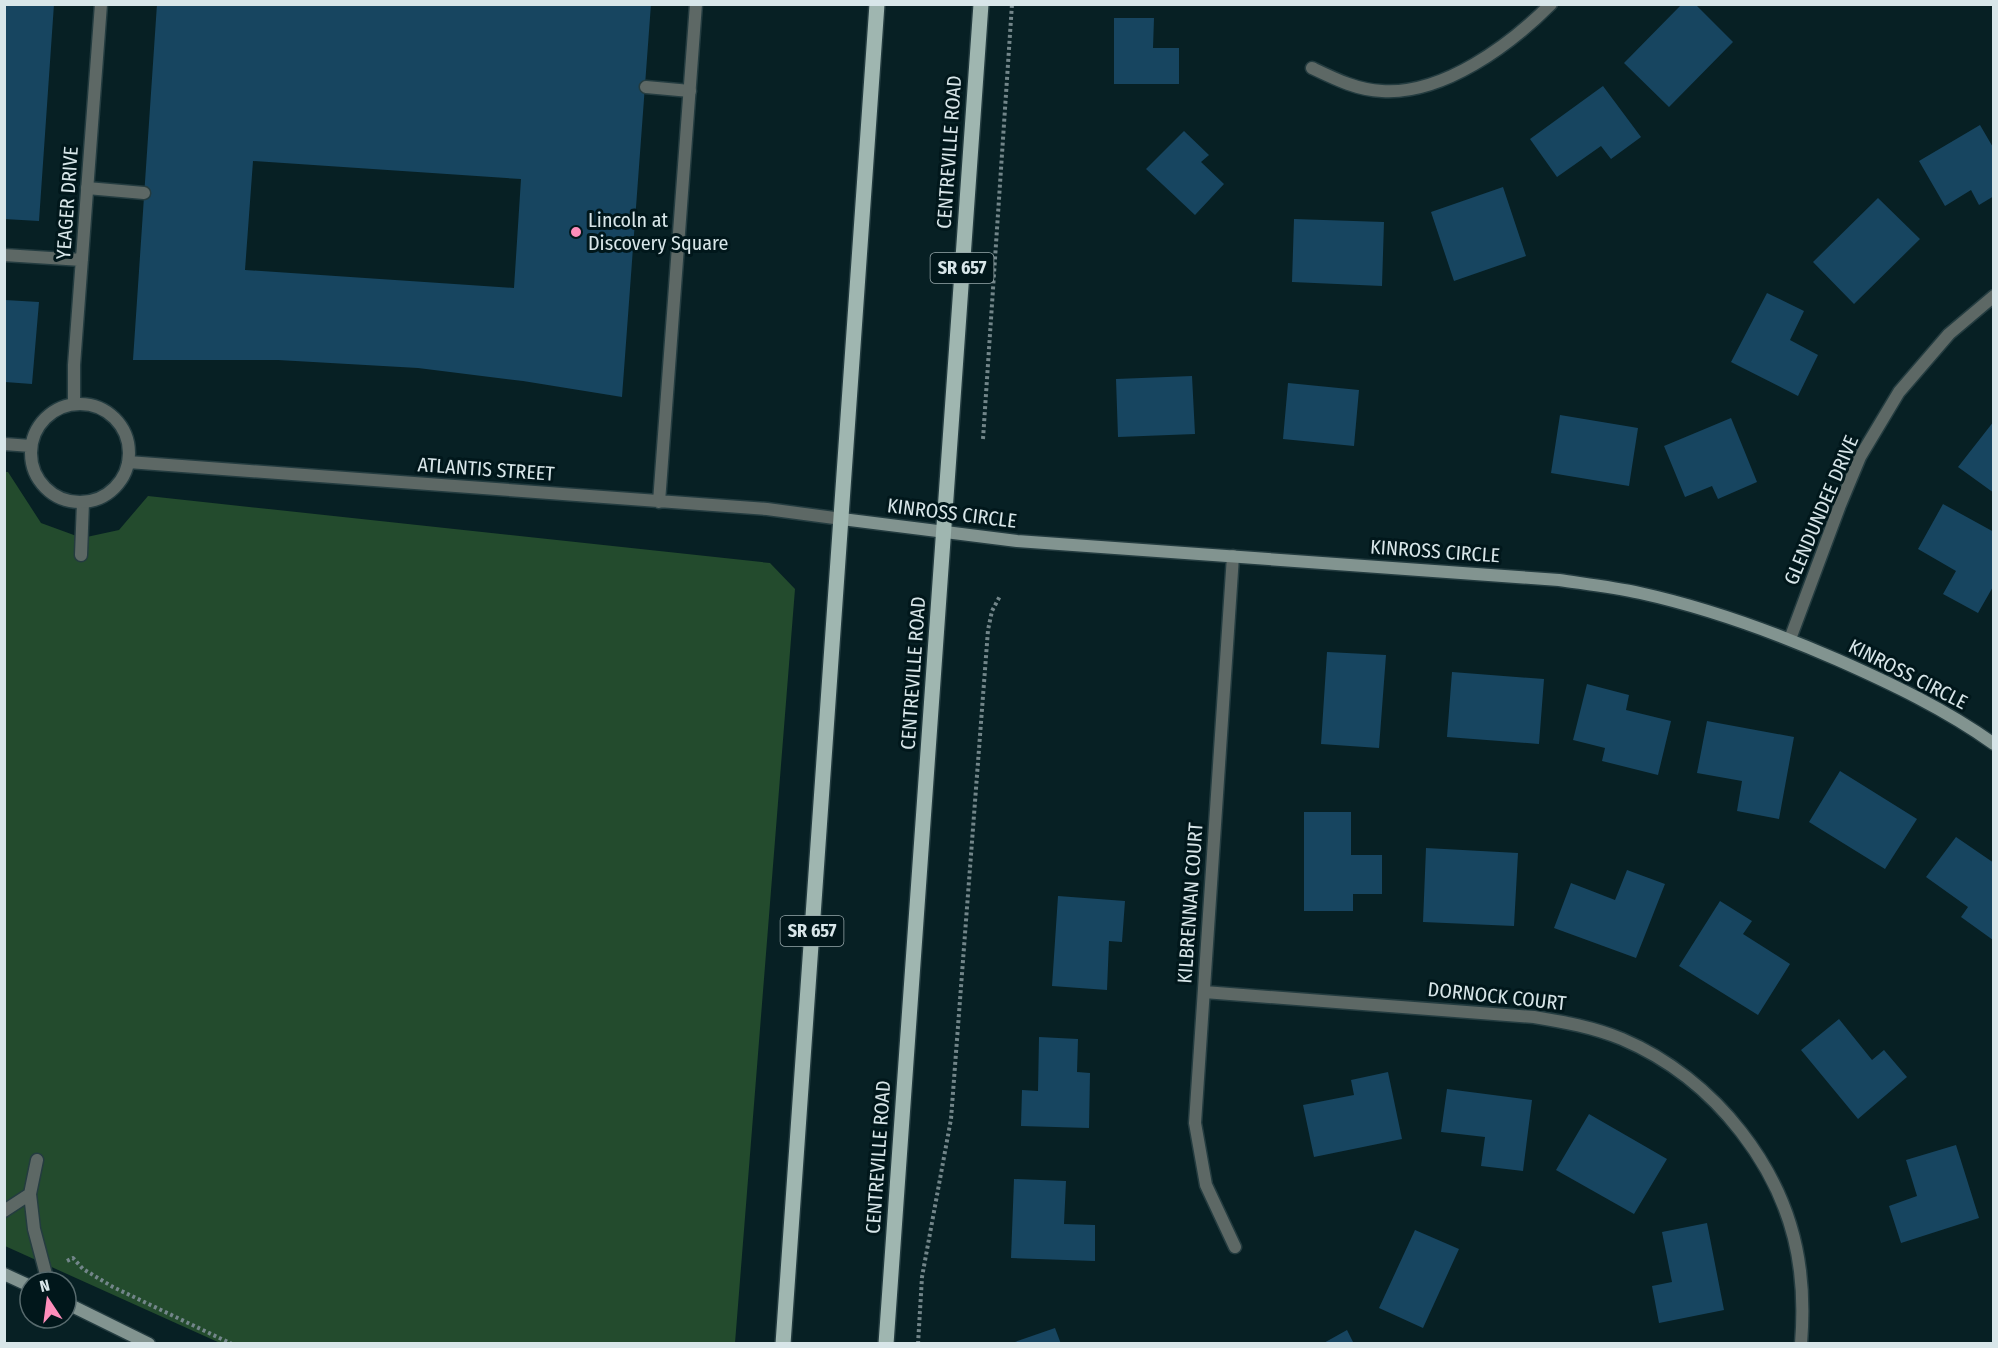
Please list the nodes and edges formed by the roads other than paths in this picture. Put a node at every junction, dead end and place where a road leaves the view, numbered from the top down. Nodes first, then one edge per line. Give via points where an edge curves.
1 (100, 4) edge
2 (696, 4) edge
3 (877, 4) edge
4 (981, 4) edge
5 (1551, 4) edge
6 (1312, 68) dead end
7 (646, 87) dead end
8 (690, 91) junction
9 (87, 188) junction
10 (144, 193) dead end
11 (4, 255) edge
12 (82, 260) junction
13 (1994, 296) edge
14 (74, 404) junction
15 (4, 444) edge
16 (31, 446) junction
17 (128, 462) junction
18 (83, 502) junction
19 (659, 502) junction
20 (842, 519) junction
21 (944, 531) junction
22 (81, 555) dead end
23 (1233, 556) junction
24 (1790, 639) junction
25 (1994, 744) edge
26 (1204, 992) junction
27 (37, 1160) dead end
28 (30, 1194) junction
29 (4, 1211) edge
30 (1235, 1247) dead end
31 (45, 1270) edge
32 (4, 1274) edge
33 (18, 1280) edge
34 (78, 1309) edge
35 (149, 1344) edge
36 (783, 1344) edge
37 (886, 1344) edge
38 (1801, 1344) edge

1 - 9 street, YEAGER DRIVE
2 - 8 street
3 - 20 main road, SR 657
4 - 21 main road, CENTREVILLE ROAD / SR 657
5 - 6 street via 1503,46 1449,78 1418,88 1383,91 1346,84
7 - 8 street
8 - 19 street
9 - 10 street
9 - 12 street, YEAGER DRIVE
11 - 12 street
12 - 14 street, YEAGER DRIVE
13 - 24 street, GLENDUNDEE DRIVE via 1949,334 1899,392 1860,457
14 - 16 street via 41,422
14 - 17 street via 89,405 114,418 128,443
15 - 16 street
16 - 18 street via 34,471 44,486 59,498
17 - 18 street via 119,483 109,492
17 - 19 street, ATLANTIS STREET
18 - 22 street
19 - 20 street, ATLANTIS STREET via 767,509
20 - 21 street, KINROSS CIRCLE
20 - 36 main road, SR 657
21 - 23 street, KINROSS CIRCLE via 1017,541
21 - 37 main road, CENTREVILLE ROAD / SR 657
23 - 24 street, KINROSS CIRCLE via 1559,580 1639,593 1725,615
23 - 26 street, KILBRENNAN COURT
24 - 25 street, KINROSS CIRCLE via 1894,684
26 - 30 street, KILBRENNAN COURT via 1195,1124 1206,1185
26 - 38 street, DORNOCK COURT via 1534,1017 1578,1024 1621,1038 1662,1059 1698,1085 1729,1117 1755,1151 1776,1189 1791,1228 1800,1269
27 - 28 street
28 - 29 street
28 - 31 street
32 - 33 street
34 - 35 street

